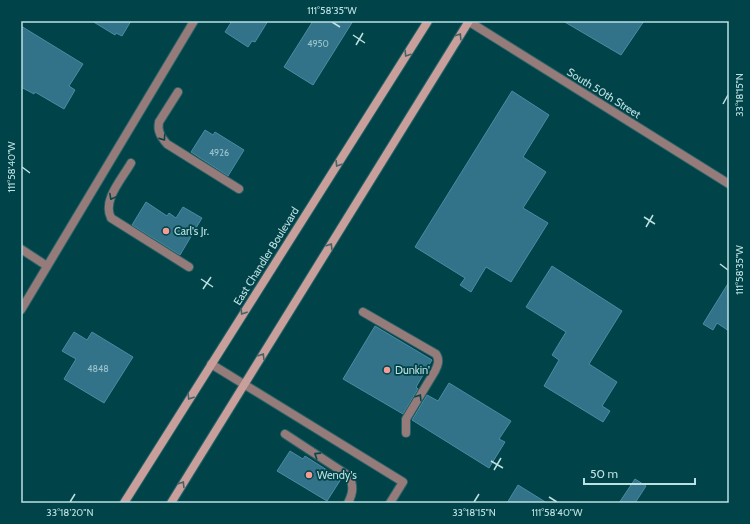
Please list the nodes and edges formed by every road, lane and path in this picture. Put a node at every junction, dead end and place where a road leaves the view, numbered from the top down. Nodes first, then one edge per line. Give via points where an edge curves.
1 (194, 21) edge
2 (428, 21) edge
3 (468, 21) edge
4 (178, 92) dead end
5 (131, 163) dead end
6 (729, 184) edge
7 (239, 189) dead end
8 (21, 249) edge
9 (47, 266) junction
10 (189, 267) dead end
11 (21, 310) edge
12 (363, 312) dead end
13 (211, 364) junction
14 (244, 385) junction
15 (406, 433) dead end
16 (285, 434) dead end
17 (124, 503) edge
18 (171, 503) edge
19 (348, 503) edge
20 (390, 503) edge

1 - 9 street
2 -> 13 main road, East Chandler Boulevard
3 - 6 street, South 50th Street
14 -> 3 main road
4 -> 7 street via 159,122 161,138
5 -> 10 street via 109,201 107,211 111,218
8 - 9 street
9 - 11 street
15 -> 12 street via 406,419 439,365 438,358 436,354
13 - 14 street
13 -> 17 main road, East Chandler Boulevard
18 -> 14 main road
14 - 20 street via 403,482
19 -> 16 street via 352,493 349,476

